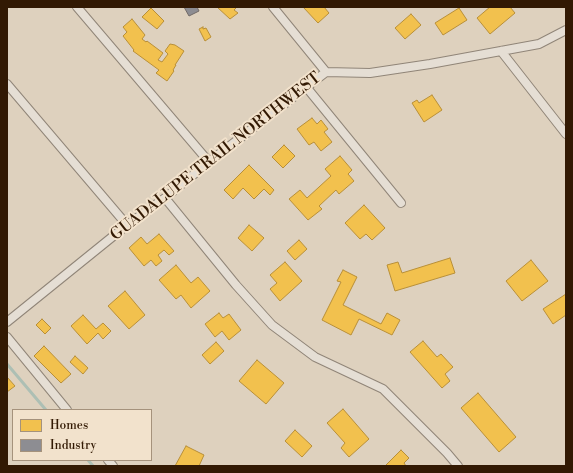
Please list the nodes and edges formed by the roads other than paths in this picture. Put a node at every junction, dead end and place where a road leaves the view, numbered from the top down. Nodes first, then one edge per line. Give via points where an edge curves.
1 (77, 7) edge
2 (273, 7) edge
3 (566, 30) edge
4 (501, 51) junction
5 (326, 72) junction
6 (7, 84) edge
7 (307, 88) junction
8 (566, 134) edge
9 (209, 162) junction
10 (165, 198) junction
11 (401, 204) dead end
12 (127, 225) junction
13 (7, 322) edge
14 (7, 337) edge
15 (66, 409) edge
16 (458, 466) edge

1 - 9 street
2 - 5 street
3 - 4 street, GUADALUPE TRAIL NORTHWEST via 539,44
4 - 5 street, GUADALUPE TRAIL NORTHWEST via 370,73
4 - 8 street
5 - 7 street, GUADALUPE TRAIL NORTHWEST
6 - 12 street
7 - 9 street, GUADALUPE TRAIL NORTHWEST
7 - 11 street
9 - 10 street, GUADALUPE TRAIL NORTHWEST
10 - 12 street, GUADALUPE TRAIL NORTHWEST
10 - 16 street via 272,325 315,357 383,389
12 - 13 street, GUADALUPE TRAIL NORTHWEST
14 - 15 street

